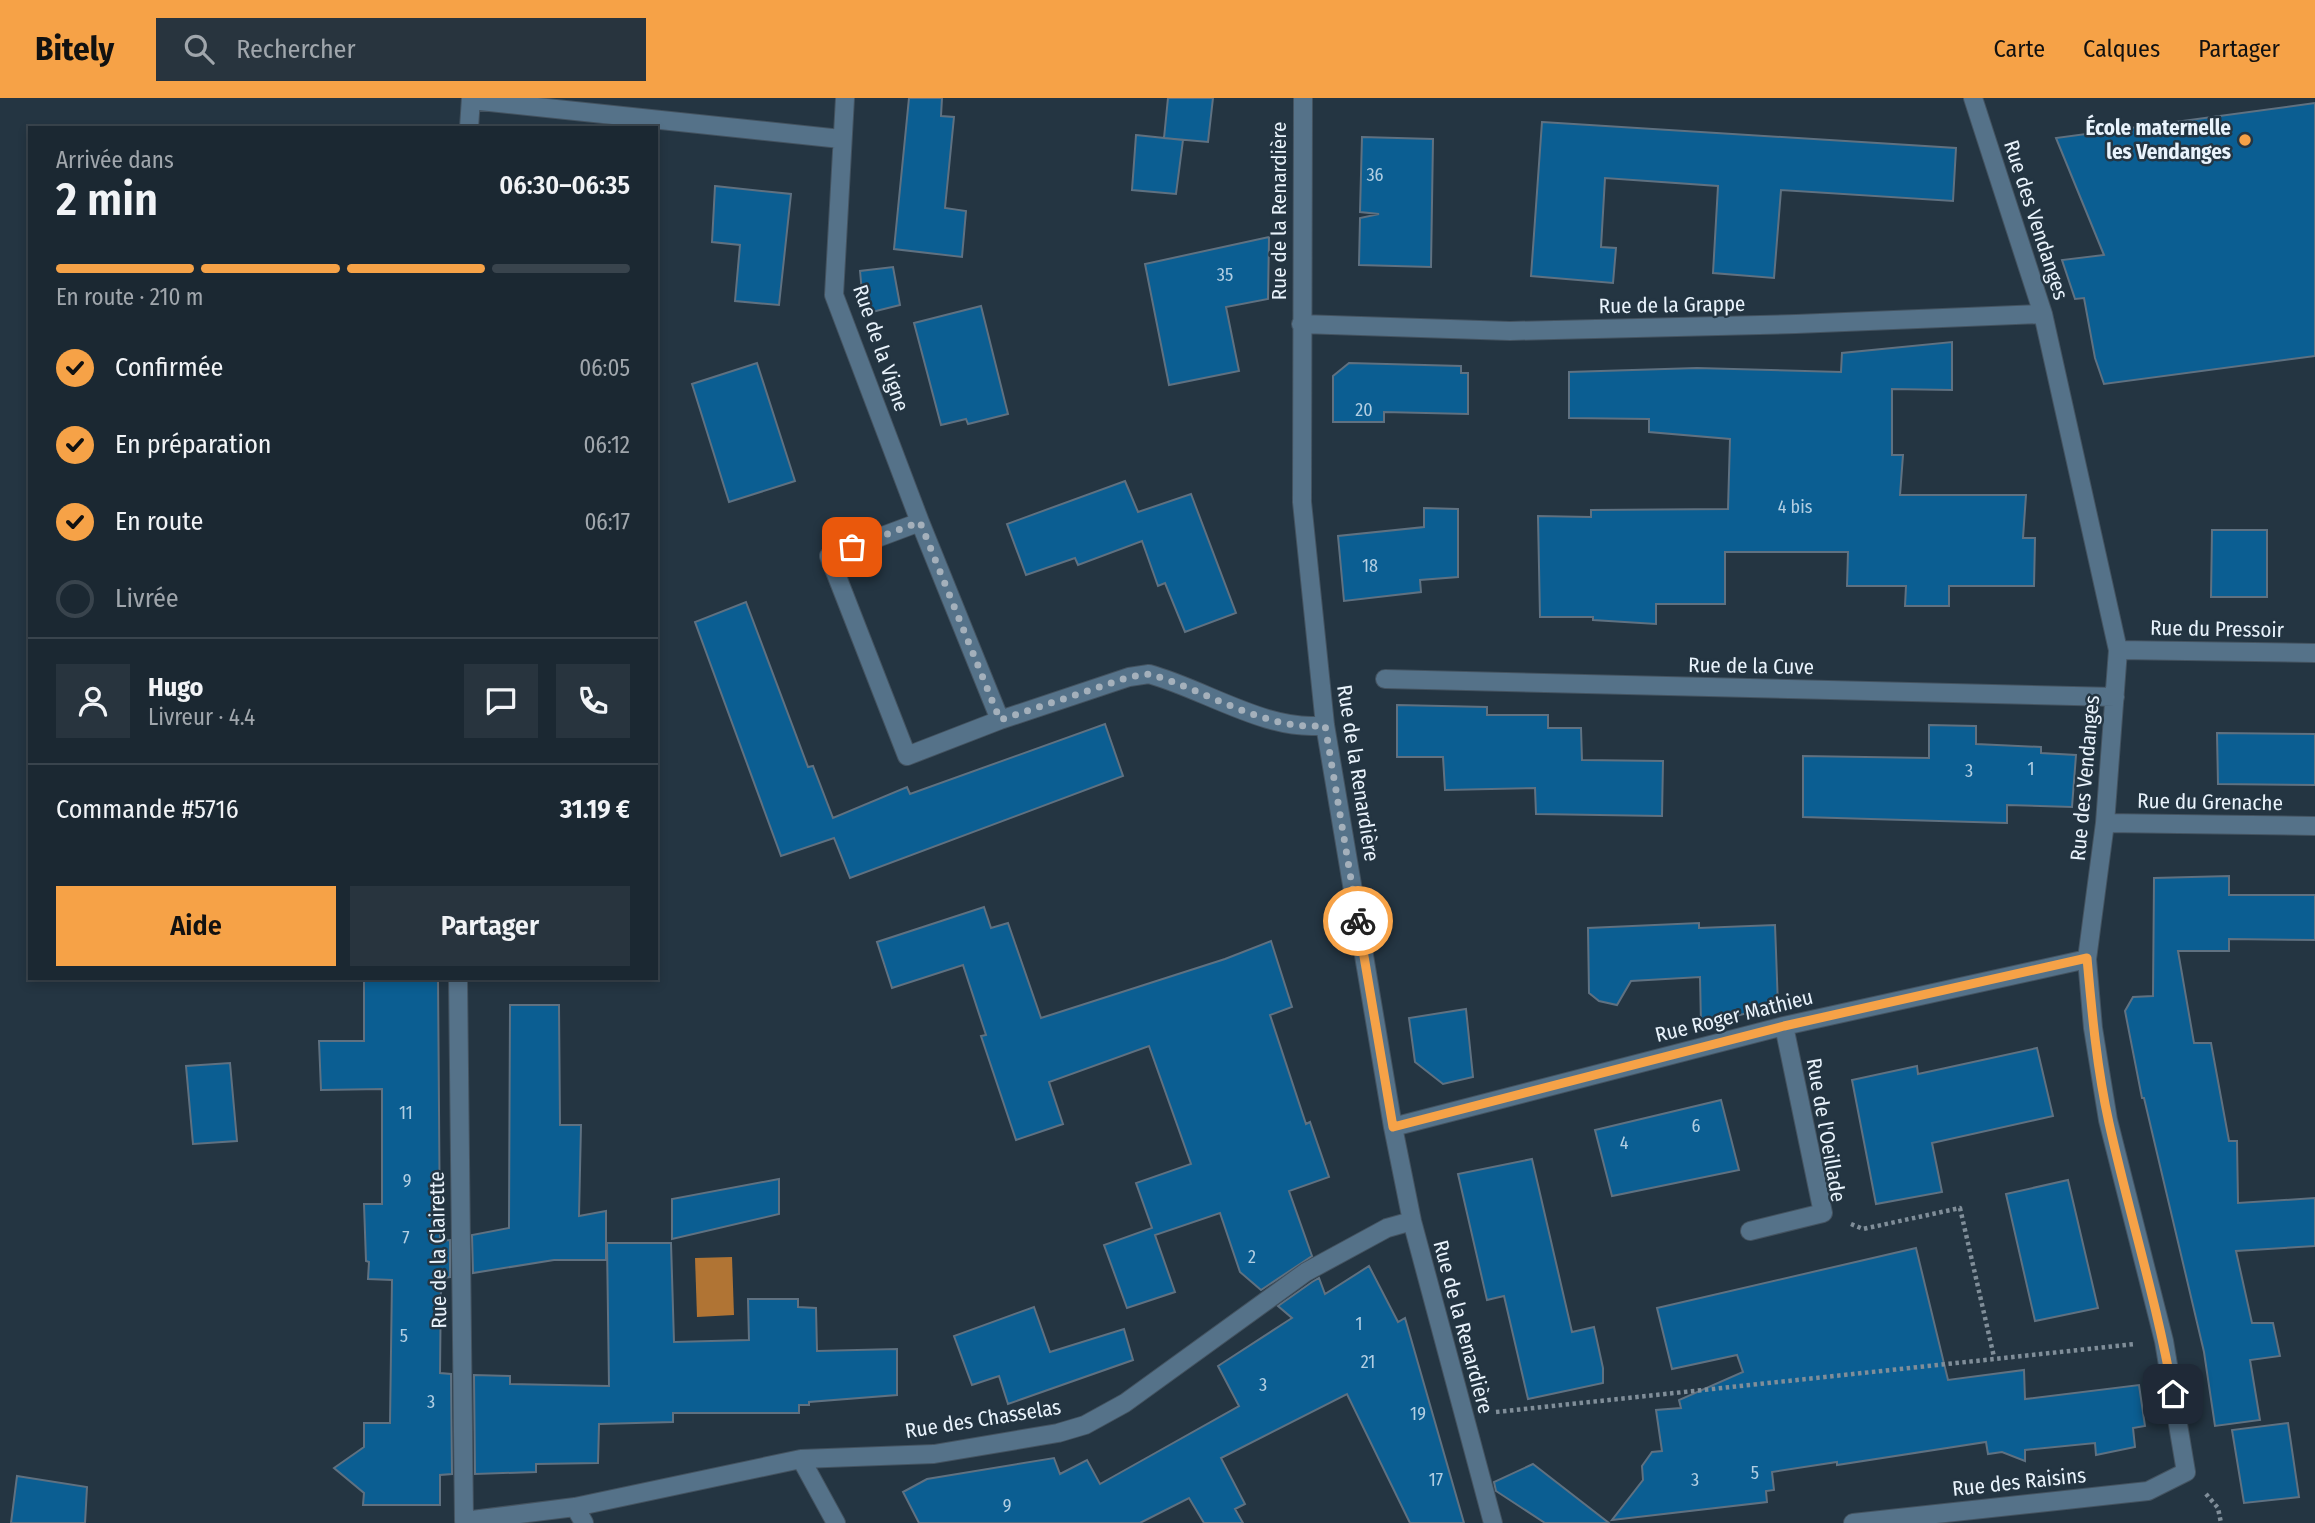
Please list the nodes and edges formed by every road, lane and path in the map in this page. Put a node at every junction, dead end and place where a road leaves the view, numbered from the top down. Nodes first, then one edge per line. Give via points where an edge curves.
1 (845, 98) edge
2 (1303, 98) edge
3 (1973, 98) edge
4 (471, 99) edge
5 (469, 126) edge
6 (841, 139) junction
7 (2043, 314) junction
8 (1301, 324) junction
9 (920, 522) junction
10 (2118, 650) junction
11 (2315, 653) edge
12 (1385, 679) dead end
13 (2115, 697) junction
14 (1000, 720) junction
15 (1325, 725) junction
16 (2105, 823) junction
17 (2315, 825) edge
18 (2087, 958) junction
19 (458, 980) edge
20 (1784, 1026) junction
21 (1393, 1127) junction
22 (1823, 1213) junction
23 (1412, 1221) junction
24 (1750, 1231) dead end
25 (2164, 1341) junction
26 (1994, 1357) junction
27 (1462, 1416) junction
28 (801, 1459) junction
29 (2186, 1472) joint
30 (575, 1507) junction
31 (464, 1521) joint
32 (584, 1523) edge
33 (836, 1523) edge
34 (1493, 1523) edge
35 (1853, 1523) edge

1 - 6 street, Rue de la Vigne
2 - 8 street, Rue de la Renardière
3 - 7 street, Rue des Vendanges
4 - 5 street
4 - 6 street
6 - 9 street, Rue de la Vigne via 834,295
7 - 8 street, Rue de la Grappe via 1510,331
7 - 10 street, Rue des Vendanges
8 - 15 street, Rue de la Renardière via 1302,502
9 - 14 street, Rue de la Vigne
9 - 14 street via 829,555 907,756
10 - 11 street, Rue du Pressoir
10 - 13 street, Rue des Vendanges
12 - 13 street, Rue de la Cuve
13 - 16 street, Rue des Vendanges
14 - 15 street via 1149,674 1276,721 1303,728
15 - 21 street, Rue de la Renardière
16 - 17 street, Rue du Grenache
16 - 18 street, Rue des Vendanges
18 - 20 street, Rue Roger Mathieu
18 - 25 street, Rue des Vendanges via 2108,1120
19 - 31 street, Rue de la Clairette
20 - 21 street, Rue Roger Mathieu
20 - 22 street, Rue de l'Oeillade
21 - 23 street, Rue de la Renardière
22 - 24 street, Rue de l'Oeillade
22 - 26 path via 1863,1229 1960,1208
23 - 27 street, Rue de la Renardière
23 - 28 street, Rue des Chasselas via 1334,1254 1125,1403 1086,1425 934,1454
25 - 26 path
25 - 29 street, Rue des Vendanges
26 - 27 path
27 - 34 street, Rue de la Renardière
28 - 30 street, Rue des Chasselas
28 - 33 street
29 - 35 street, Rue des Raisins via 2148,1491
30 - 31 street, Rue des Chasselas
30 - 32 street

